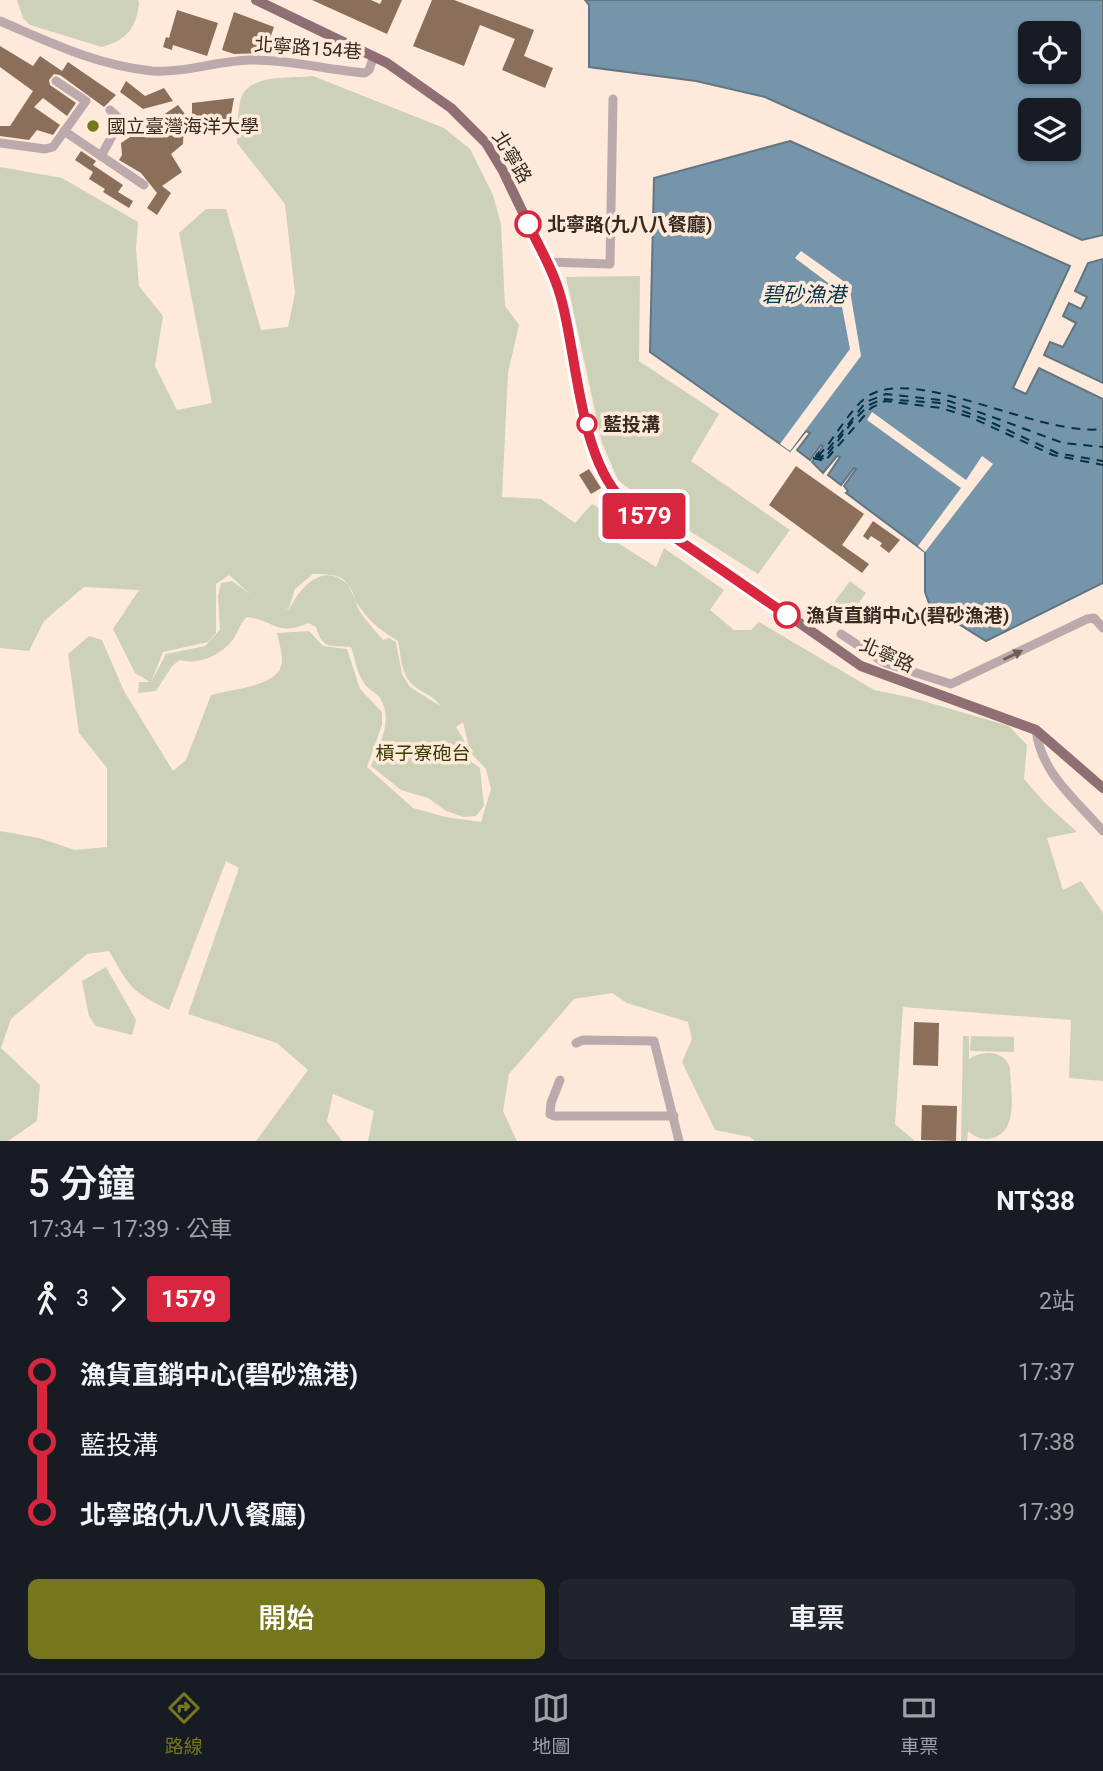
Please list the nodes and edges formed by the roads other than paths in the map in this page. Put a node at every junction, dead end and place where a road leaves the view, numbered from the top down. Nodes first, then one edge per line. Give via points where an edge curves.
1 (256, 0) edge
2 (0, 21) edge
3 (374, 56) junction
4 (56, 81) dead end
5 (613, 99) dead end
6 (110, 110) dead end
7 (64, 131) junction
8 (0, 143) edge
9 (101, 156) junction
10 (144, 185) dead end
11 (548, 262) junction
12 (1103, 628) edge
13 (841, 634) dead end
14 (1036, 730) junction
15 (1103, 788) edge
16 (1103, 831) edge
17 (576, 1043) dead end
18 (560, 1080) dead end
19 (674, 1116) junction
20 (679, 1141) edge

1 - 3 main road, 北寧路
2 - 3 street, 北寧路154巷 via 98,60 151,71 187,71 252,60 365,73
3 - 11 main road, 北寧路 via 451,108 480,135 499,163
4 - 7 street via 86,101
5 - 11 street via 610,264
6 - 9 street via 121,120
7 - 8 street via 53,147 45,149
7 - 9 street
9 - 10 street
11 - 14 main road, 北寧路 via 562,301 592,448 617,495 861,666
13 -> 12 street via 885,663 951,684 1087,620 1094,618
14 - 15 main road, 北寧路
14 - 16 street via 1038,750 1051,775
17 - 19 street via 654,1041
18 - 19 street via 550,1107 554,1116
19 - 20 street

